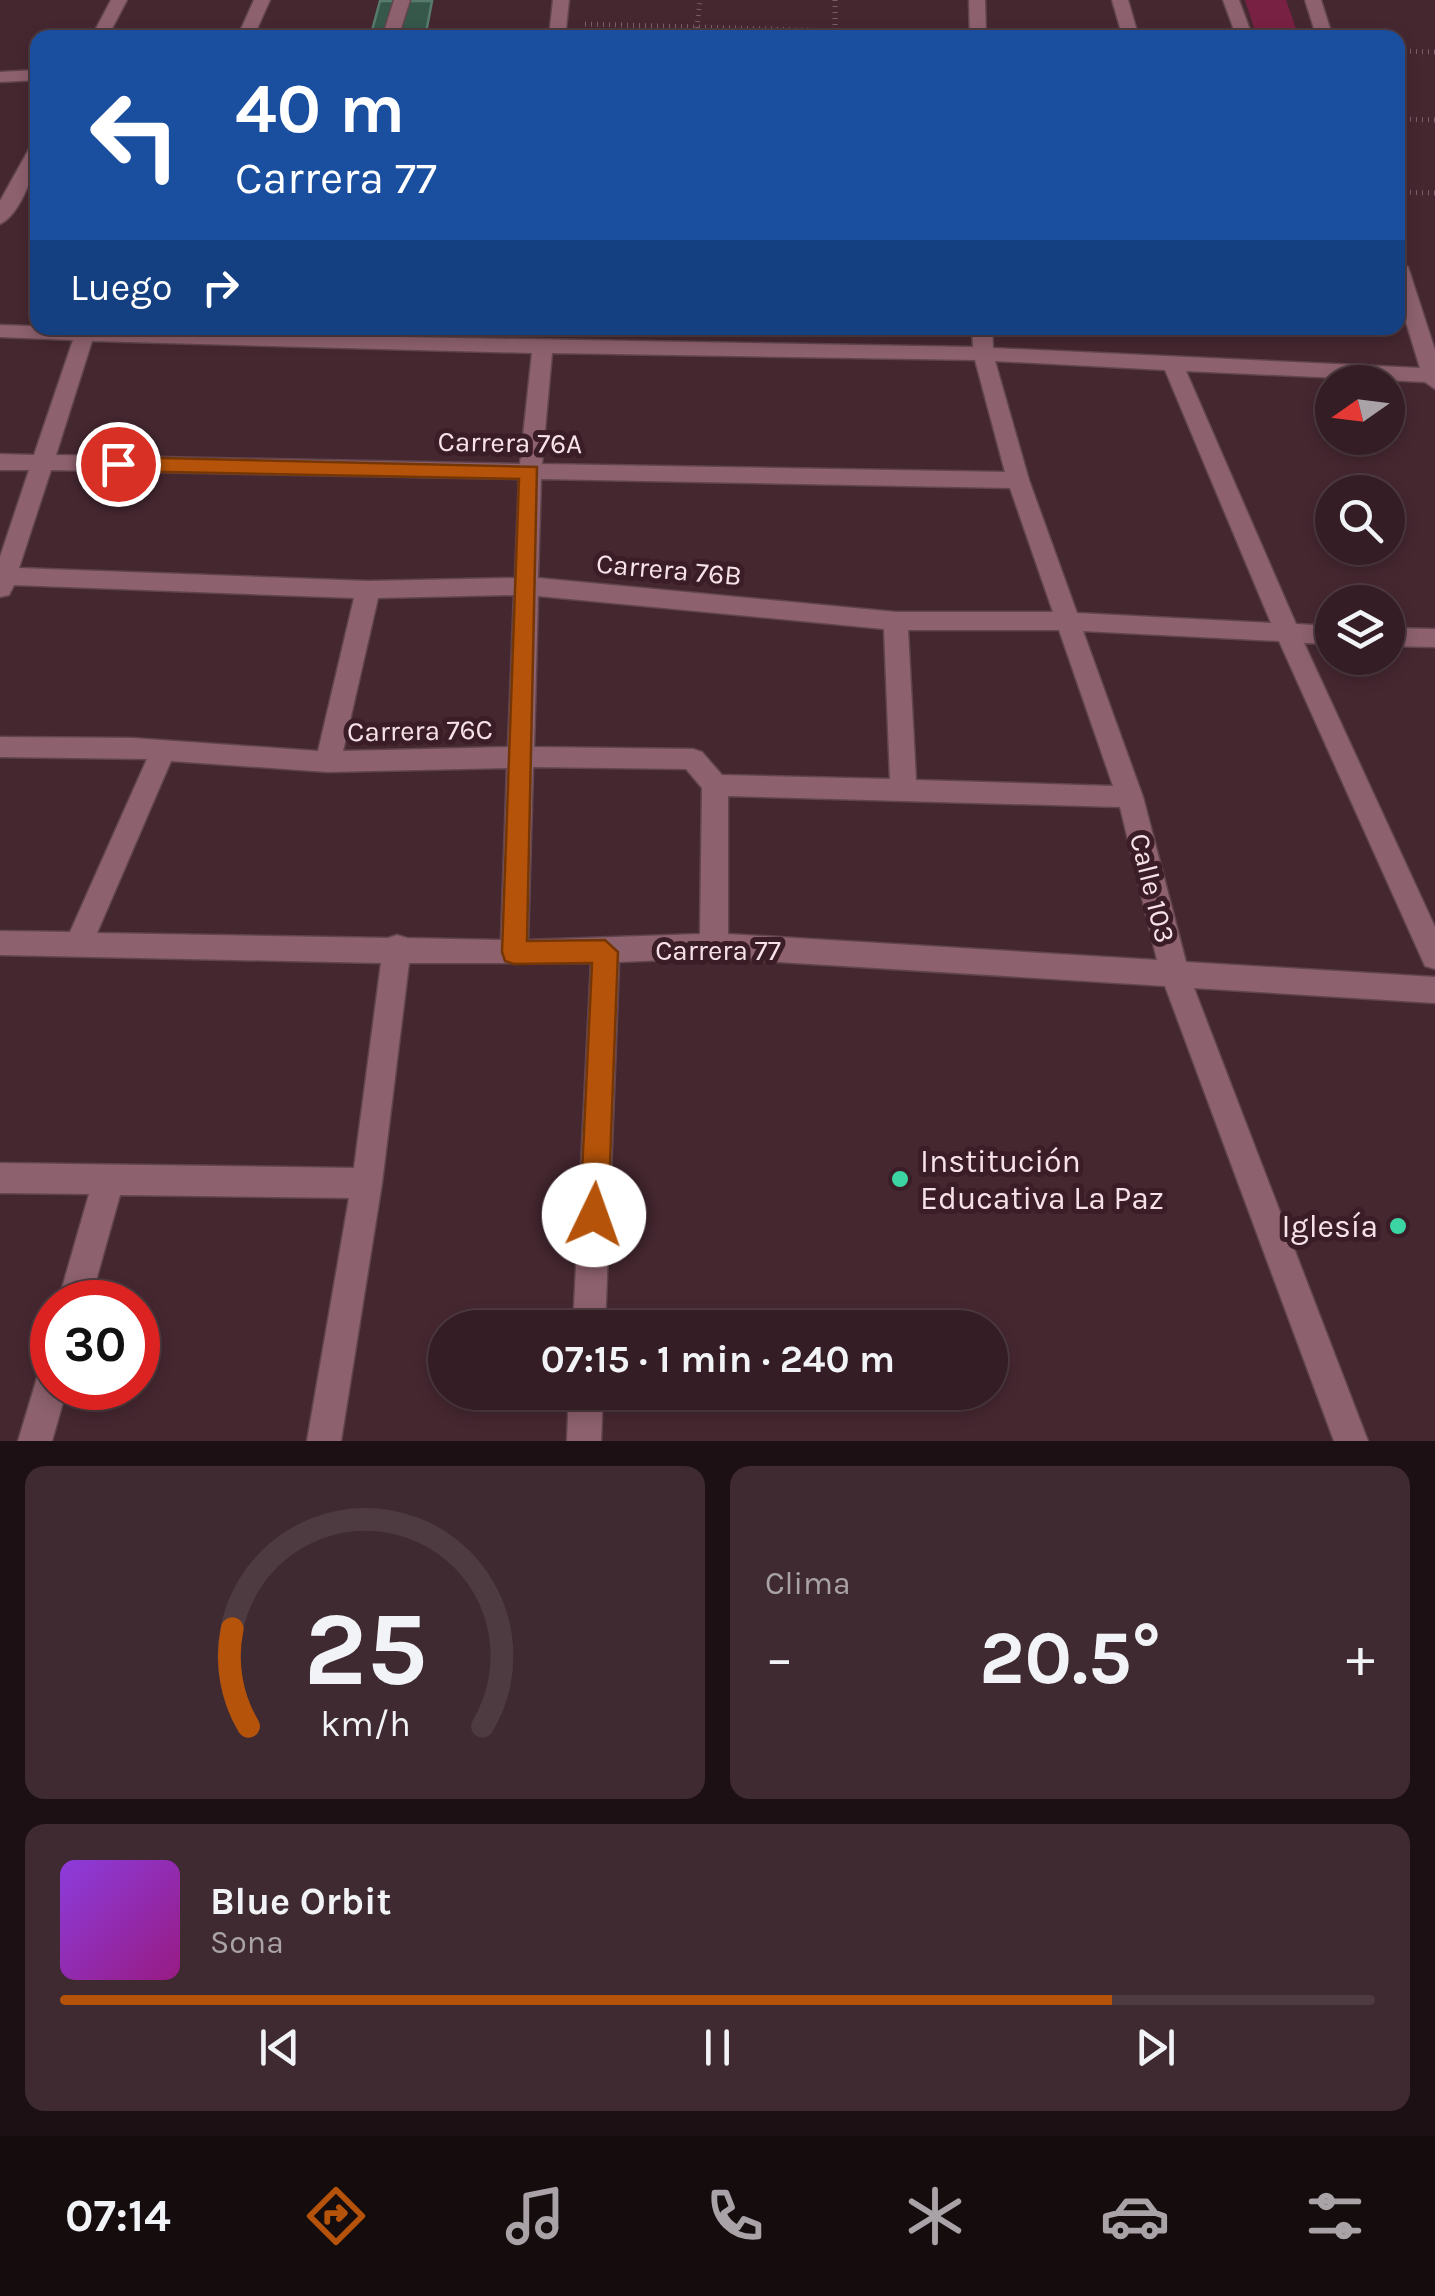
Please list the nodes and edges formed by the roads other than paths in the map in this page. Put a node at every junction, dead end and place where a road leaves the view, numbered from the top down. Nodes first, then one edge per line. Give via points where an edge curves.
1 (119, 0) edge
2 (262, 0) edge
3 (402, 0) edge
4 (560, 0) edge
5 (977, 0) edge
6 (1120, 0) edge
7 (1231, 0) edge
8 (1314, 0) edge
9 (103, 30) edge
10 (249, 30) edge
11 (393, 30) edge
12 (558, 30) edge
13 (978, 30) edge
14 (1128, 30) edge
15 (1242, 30) edge
16 (1323, 30) edge
17 (30, 75) edge
18 (0, 77) edge
19 (30, 164) edge
20 (0, 218) edge
21 (1405, 288) edge
22 (0, 332) edge
23 (30, 332) edge
24 (84, 335) edge
25 (291, 335) edge
26 (486, 336) edge
27 (982, 341) edge
28 (543, 345) junction
29 (1173, 364) junction
30 (1434, 378) edge
31 (0, 462) edge
32 (44, 462) junction
33 (530, 472) junction
34 (1018, 480) junction
35 (2, 581) edge
36 (528, 586) junction
37 (368, 590) junction
38 (896, 620) junction
39 (1066, 621) junction
40 (1288, 634) junction
41 (1315, 635) edge
42 (1405, 637) edge
43 (1435, 638) edge
44 (0, 747) edge
45 (163, 751) junction
46 (524, 757) junction
47 (328, 762) junction
48 (715, 785) junction
49 (903, 789) junction
50 (1130, 797) junction
51 (79, 942) junction
52 (0, 943) edge
53 (714, 946) junction
54 (397, 947) junction
55 (514, 952) junction
56 (605, 952) junction
57 (1435, 957) edge
58 (1174, 972) junction
59 (1435, 990) edge
60 (0, 1178) edge
61 (109, 1180) junction
62 (367, 1183) junction
63 (80, 1280) edge
64 (590, 1310) edge
65 (44, 1410) edge
66 (585, 1410) edge
67 (36, 1441) edge
68 (324, 1441) edge
69 (584, 1441) edge
70 (1351, 1441) edge

1 - 9 street
2 - 10 street
3 - 11 street
4 - 12 street
5 - 13 street
6 - 14 street
7 - 15 street
8 - 16 street
17 - 18 street
19 - 20 street
21 - 30 street
22 - 23 street
24 - 32 street
25 - 26 street
26 - 28 street
27 - 28 street
27 - 29 street
27 - 34 street, Calle 103
28 - 33 street
29 - 30 street
29 - 40 street
31 - 32 street, Carrera 76A
32 - 33 street, Carrera 76A
32 - 35 street
33 - 34 street, Carrera 76A
33 - 36 street
34 - 39 street, Calle 103
35 - 37 street, Carrera 76B
36 - 37 street, Carrera 76B
36 - 38 street, Carrera 76B
36 - 46 street
37 - 47 street
38 - 39 street, Carrera 76B
38 - 49 street
39 - 40 street, Carrera 76B
39 - 50 street, Calle 103
40 - 41 street, Carrera 76B
40 - 57 street
42 - 43 street
44 - 45 street, Carrera 76C
45 - 47 street, Carrera 76C
45 - 51 street
46 - 47 street, Carrera 76C
46 - 48 street, Carrera 76C via 693,759
46 - 55 street
48 - 49 street
48 - 53 street
49 - 50 street
50 - 58 street, Calle 103
51 - 52 street, Carrera 77
51 - 54 street, Carrera 77
53 - 56 street, Carrera 77
53 - 58 street, Carrera 77
54 - 55 street, Carrera 77
54 - 62 street
55 - 56 street, Carrera 77
56 - 64 street
58 - 59 street, Carrera 77
58 - 70 street, Calle 103
60 - 61 street
61 - 62 street
61 - 63 street
62 - 68 street
65 - 67 street
66 - 69 street

